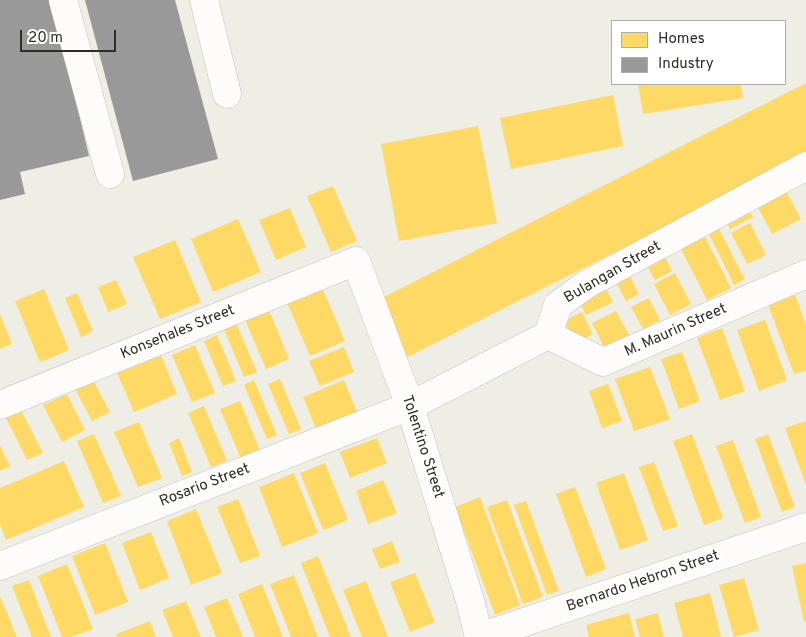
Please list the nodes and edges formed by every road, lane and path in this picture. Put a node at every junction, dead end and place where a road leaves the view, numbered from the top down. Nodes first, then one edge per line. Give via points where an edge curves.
1 (63, 0) edge
2 (204, 0) edge
3 (227, 94) dead end
4 (806, 166) edge
5 (110, 174) dead end
6 (356, 261) joint
7 (806, 274) edge
8 (548, 335) junction
9 (0, 405) edge
10 (410, 406) junction
11 (806, 527) edge
12 (0, 566) edge
13 (479, 637) edge

1 - 5 street
2 - 3 street
4 - 8 street, Bulangan Street via 587,284 558,305
6 - 9 street, Konsehales Street
6 - 10 street, Tolentino Street
7 - 8 street, M. Maurin Street via 603,362
8 - 10 street
10 - 12 street, Rosario Street
10 - 13 street, Tolentino Street
11 - 13 street, Bernardo Hebron Street

